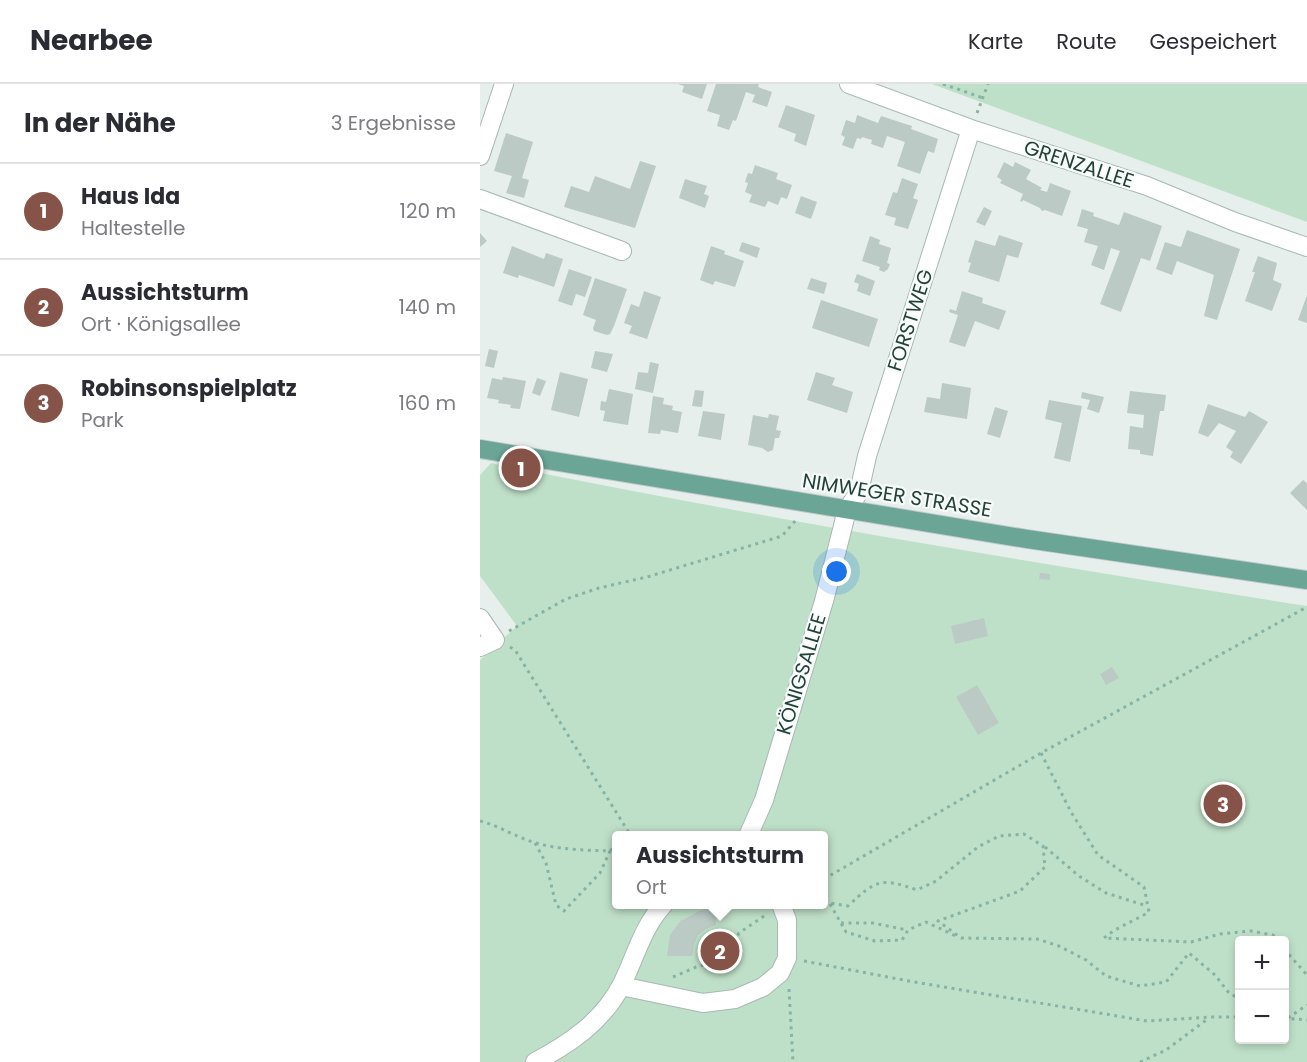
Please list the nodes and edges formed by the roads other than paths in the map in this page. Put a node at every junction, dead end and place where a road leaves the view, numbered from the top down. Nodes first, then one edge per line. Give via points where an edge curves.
1 (504, 84) edge
2 (849, 84) edge
3 (971, 129) junction
4 (480, 156) edge
5 (480, 199) edge
6 (1307, 247) edge
7 (622, 251) dead end
8 (480, 448) edge
9 (847, 510) junction
10 (1307, 580) edge
11 (480, 618) edge
12 (487, 644) edge
13 (750, 831) edge
14 (660, 909) edge
15 (783, 909) edge
16 (621, 986) junction
17 (535, 1062) edge

1 - 4 street
2 - 3 street, GRENZALLEE
3 - 6 street, GRENZALLEE via 1147,186
3 - 9 street, FORSTWEG via 859,492
5 - 7 street
8 - 9 main road, NIMWEGER STRASSE
9 - 10 main road, NIMWEGER STRASSE
9 - 13 street, KÖNIGSALLEE via 824,601 764,800
11 - 12 street
14 - 16 street via 642,937
15 - 16 street via 787,920 787,958 780,973 763,987 735,999 703,1003
16 - 17 street via 587,1029

